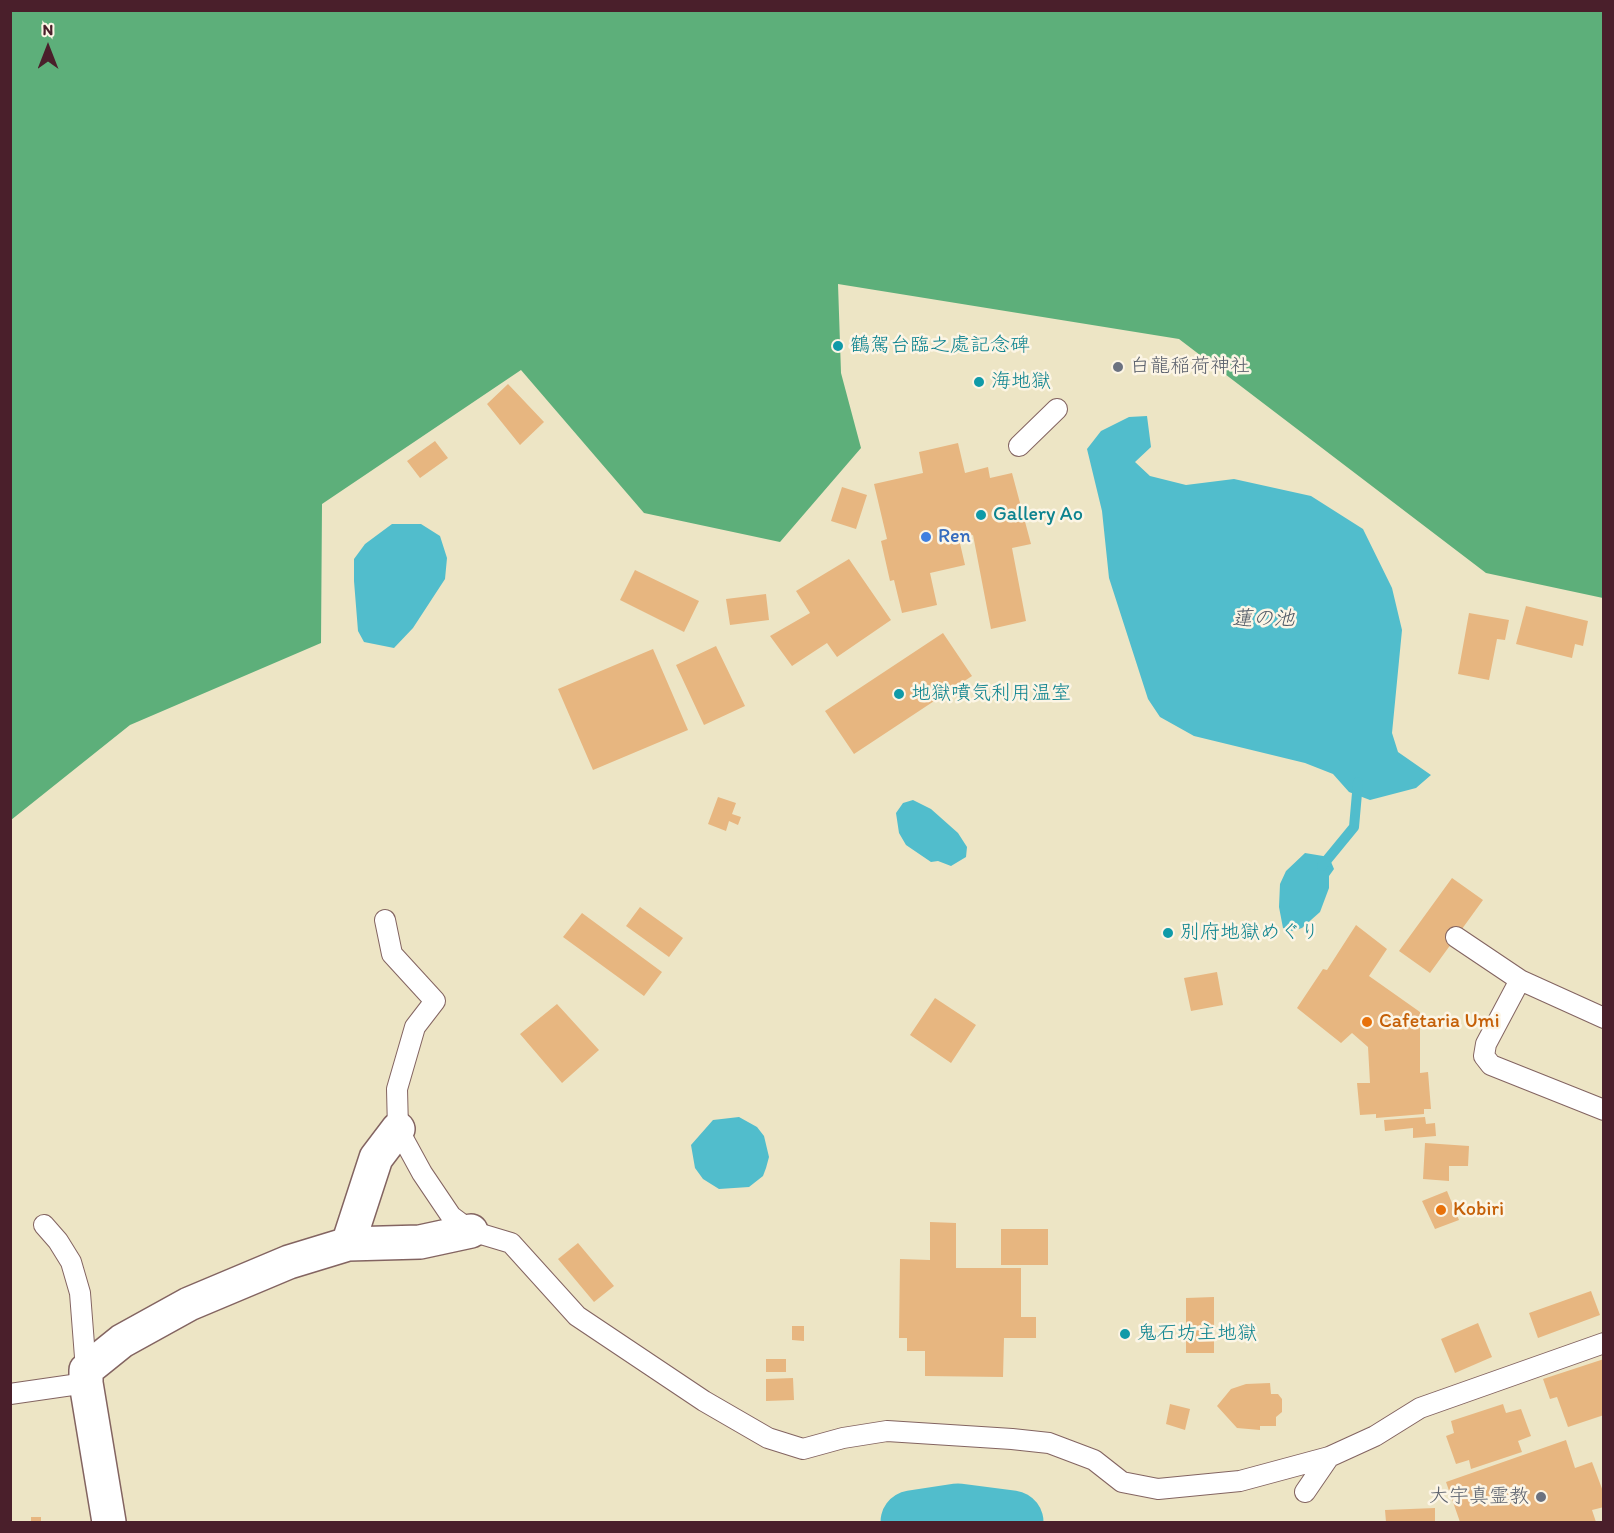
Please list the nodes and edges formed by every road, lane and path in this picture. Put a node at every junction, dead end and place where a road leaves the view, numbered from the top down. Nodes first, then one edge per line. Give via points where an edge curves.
1 (1057, 409) dead end
2 (1019, 446) dead end
3 (385, 920) dead end
4 (1456, 937) dead end
5 (1520, 980) junction
6 (1604, 1018) edge
7 (1604, 1110) edge
8 (398, 1129) junction
9 (44, 1226) dead end
10 (471, 1231) junction
11 (348, 1244) junction
12 (1604, 1343) edge
13 (86, 1377) junction
14 (10, 1394) edge
15 (1329, 1457) junction
16 (1305, 1492) dead end
17 (109, 1522) edge

1 - 2 lane
3 - 8 lane via 392,954 435,1000 415,1027 397,1089
4 - 5 lane
5 - 6 lane
5 - 7 lane via 1486,1044 1484,1056 1491,1065
8 - 10 lane via 451,1216
8 - 11 street via 376,1158
9 - 13 lane via 71,1262 80,1293
10 - 11 street via 420,1242
10 - 15 lane via 511,1243 577,1316 704,1401 768,1438 803,1449 887,1431 1049,1443 1094,1460 1122,1482 1158,1488 1240,1481
11 - 13 street via 290,1262 189,1304 122,1341
12 - 15 lane via 1420,1408 1375,1436
13 - 14 lane
13 - 17 street
15 - 16 lane

